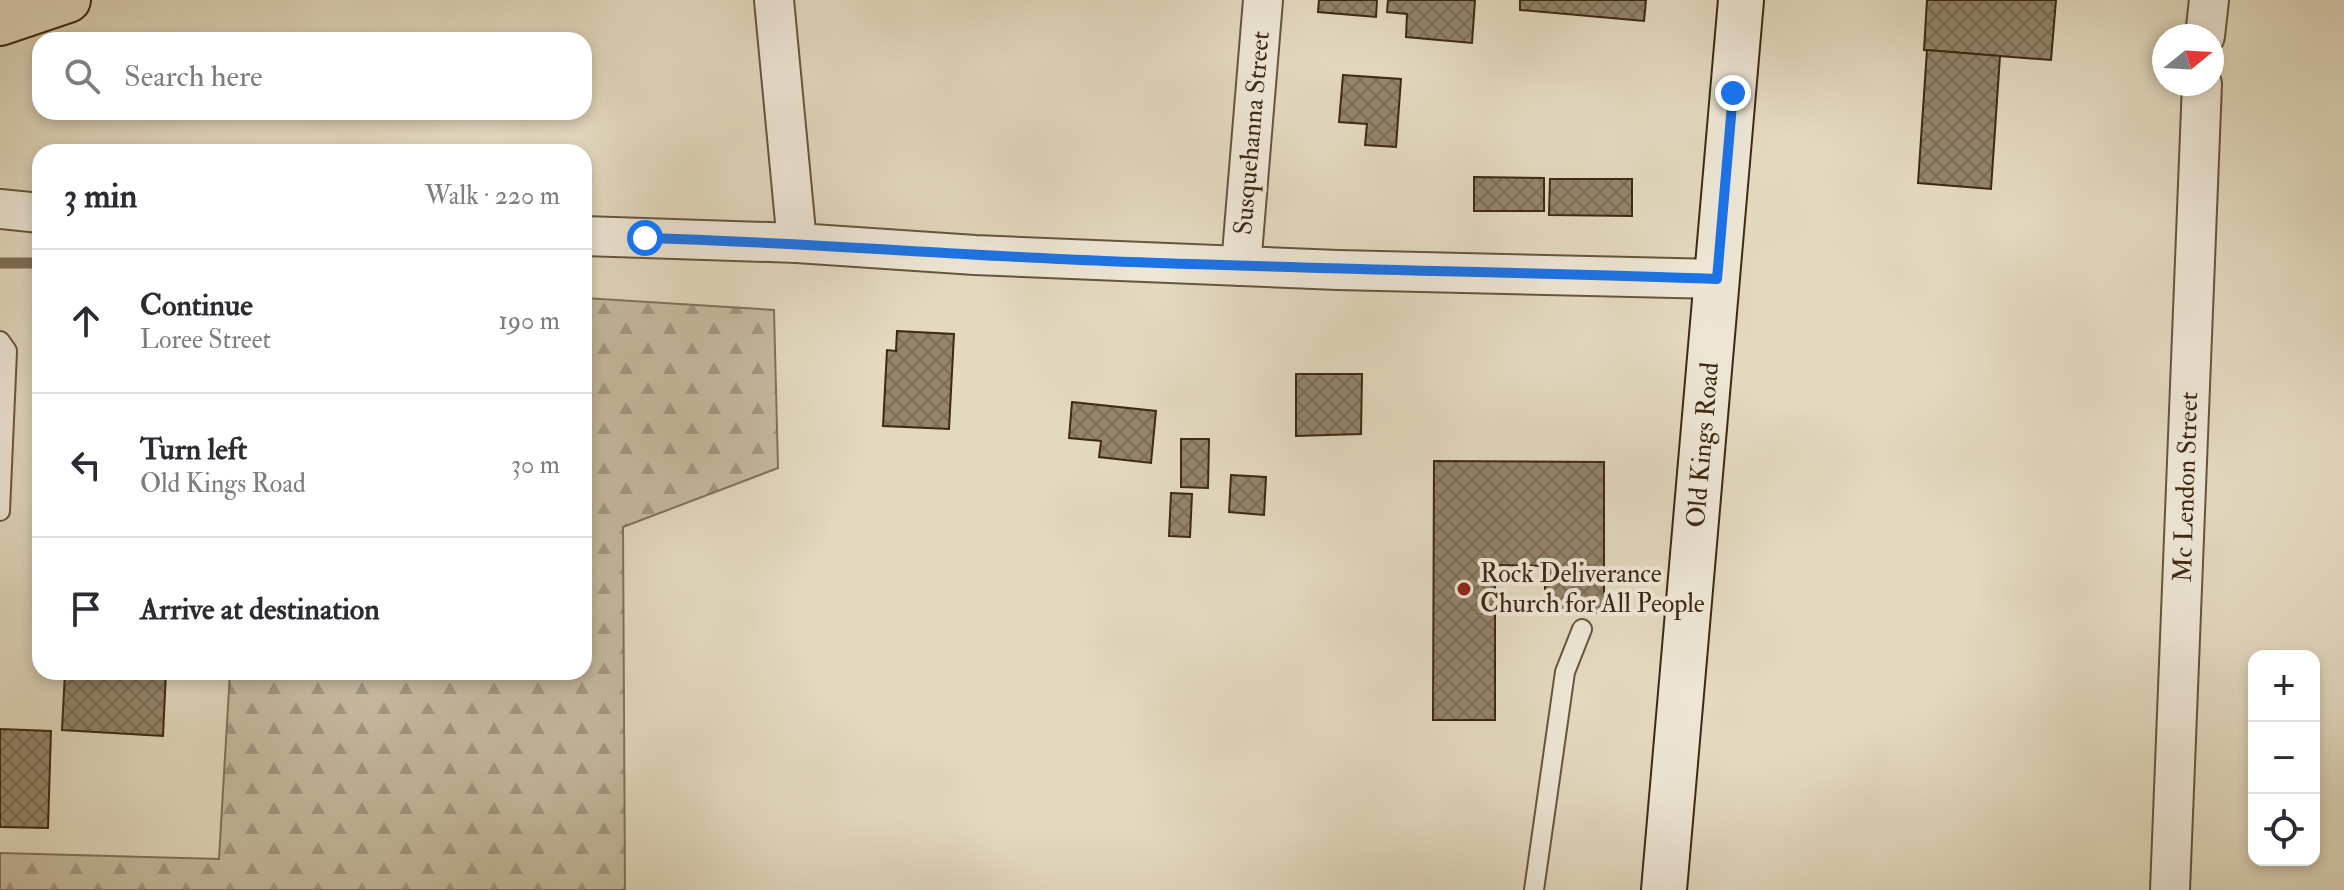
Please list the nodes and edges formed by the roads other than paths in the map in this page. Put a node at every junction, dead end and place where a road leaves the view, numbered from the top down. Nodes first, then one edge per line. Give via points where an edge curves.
1 (68, 0) edge
2 (774, 0) edge
3 (1263, 0) edge
4 (1741, 0) edge
5 (2209, 0) edge
6 (0, 23) edge
7 (2206, 24) edge
8 (2202, 96) edge
9 (0, 209) edge
10 (32, 212) edge
11 (592, 236) edge
12 (797, 243) junction
13 (1241, 266) junction
14 (1717, 279) junction
15 (0, 341) edge
16 (1, 469) edge
17 (0, 511) edge
18 (1582, 629) dead end
19 (1534, 890) edge
20 (1664, 890) edge
21 (2170, 890) edge

1 - 6 main road
2 - 12 street
3 - 13 street, Susquehanna Street
4 - 14 street, Old Kings Road
5 - 7 street
8 - 21 street, Mc Lendon Street
9 - 10 street
11 - 12 street
12 - 13 street
13 - 14 street
14 - 20 street, Old Kings Road
15 - 16 lane via 7,351
16 - 17 lane
18 - 19 lane via 1565,672

